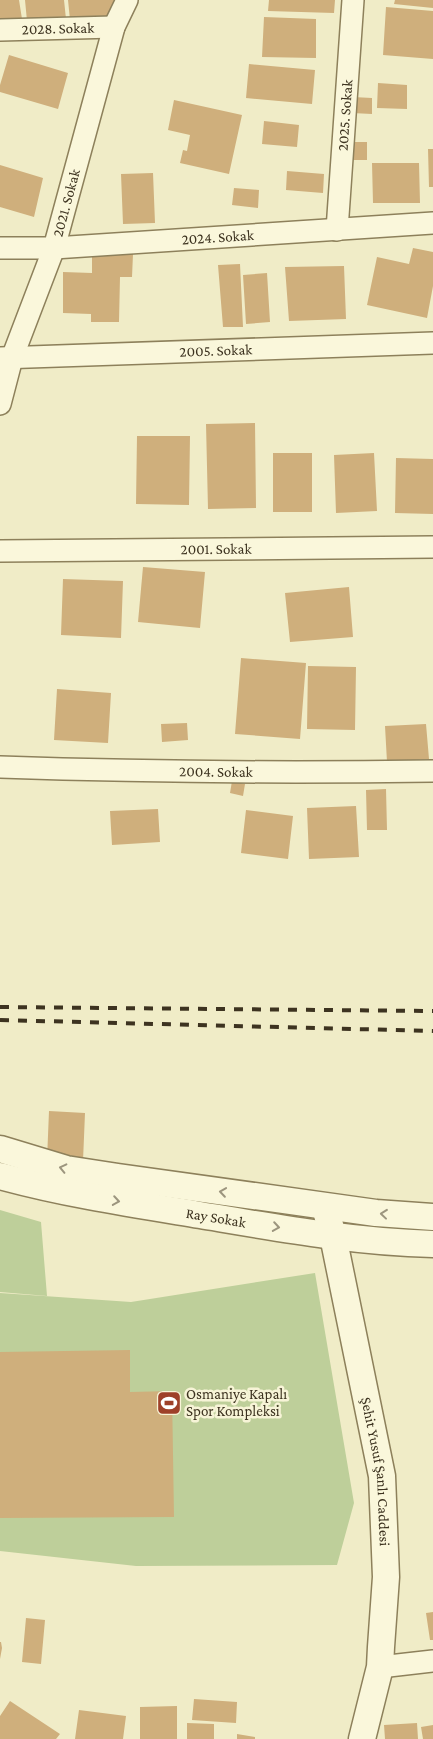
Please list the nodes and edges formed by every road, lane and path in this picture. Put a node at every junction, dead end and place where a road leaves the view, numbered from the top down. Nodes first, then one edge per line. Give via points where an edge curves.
1 (127, 0) edge
2 (353, 0) edge
3 (114, 27) junction
4 (0, 30) edge
5 (433, 223) edge
6 (337, 230) junction
7 (0, 248) edge
8 (54, 248) junction
9 (433, 343) edge
10 (6, 358) edge
11 (0, 404) edge
12 (433, 547) edge
13 (0, 551) edge
14 (0, 767) edge
15 (433, 771) edge
16 (0, 1149) edge
17 (0, 1176) edge
18 (325, 1206) junction
19 (433, 1217) edge
20 (332, 1236) junction
21 (433, 1244) edge
22 (433, 1661) edge
23 (380, 1666) junction
24 (362, 1739) edge

1 - 3 street, 2021. Sokak
2 - 6 street, 2025. Sokak
3 - 4 street, 2028. Sokak
3 - 8 street, 2021. Sokak
5 - 6 street, 2024. Sokak
6 - 8 street, 2024. Sokak
7 - 8 street, 2024. Sokak
8 - 10 street, 2021. Sokak
9 - 10 street, 2005. Sokak
10 - 11 street, 2021. Sokak
12 - 13 street, 2001. Sokak
14 - 15 street, 2004. Sokak
18 -> 16 street via 66,1169
17 -> 20 street, Ray Sokak via 66,1193
19 -> 18 street
18 - 20 street, Şehit Yusuf Şanlı Caddesi
20 - 21 street, Ray Sokak
20 - 23 street, Şehit Yusuf Şanlı Caddesi via 382,1476 386,1577
22 - 23 street
23 - 24 street, Şehit Yusuf Şanlı Caddesi

